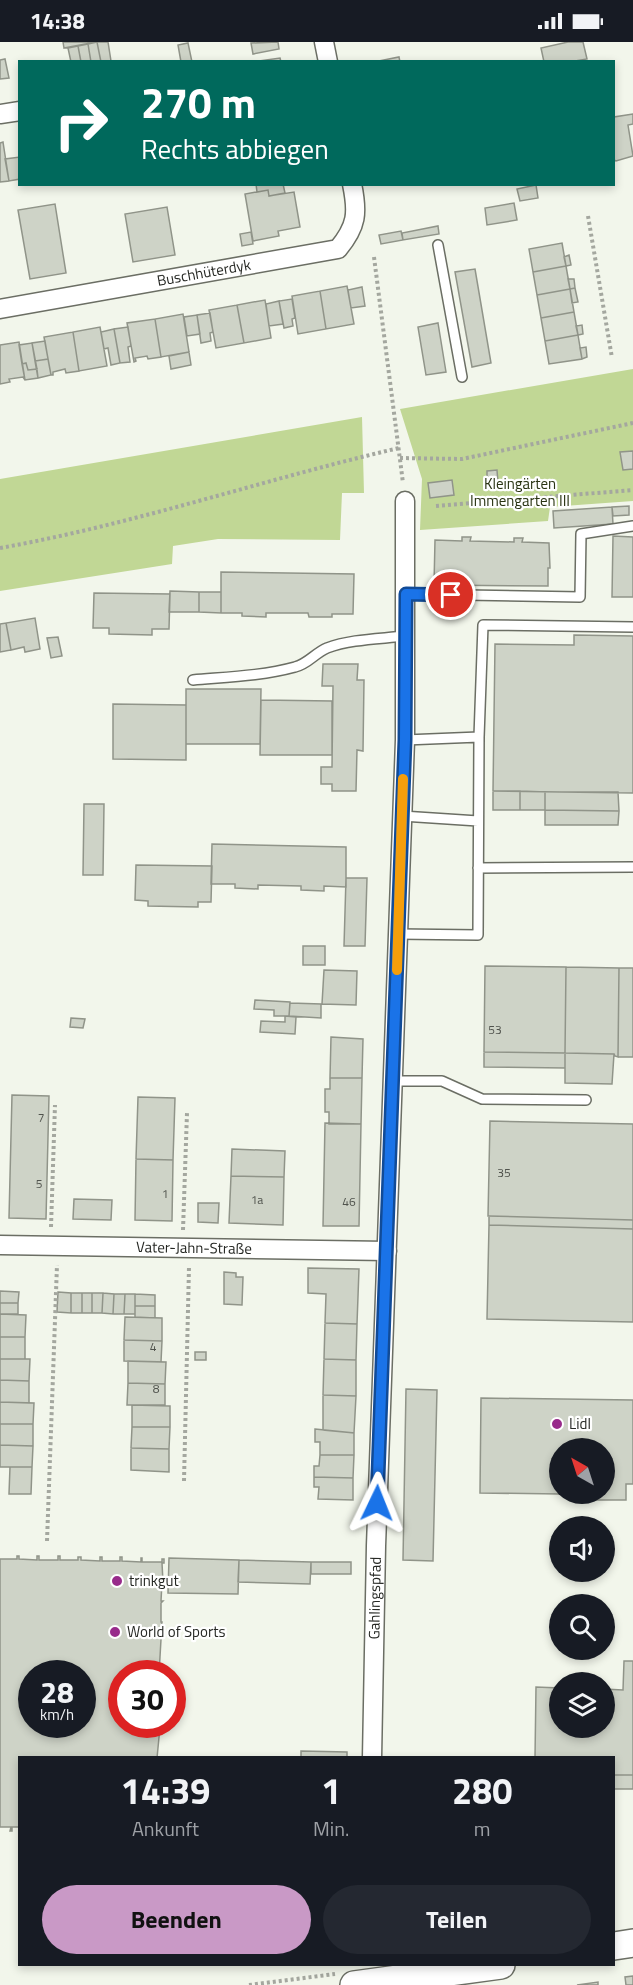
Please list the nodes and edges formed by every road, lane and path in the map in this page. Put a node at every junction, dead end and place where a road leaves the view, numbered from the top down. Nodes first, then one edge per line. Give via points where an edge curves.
1 (324, 42) edge
2 (328, 60) edge
3 (18, 111) edge
4 (0, 114) edge
5 (352, 186) edge
6 (588, 216) dead end
7 (438, 245) dead end
8 (374, 257) dead end
9 (0, 309) edge
10 (612, 358) dead end
11 (462, 377) dead end
12 (633, 423) edge
13 (399, 448) junction
14 (400, 458) junction
15 (633, 490) edge
16 (405, 501) joint
17 (436, 506) dead end
18 (633, 526) edge
19 (0, 548) edge
20 (406, 594) junction
21 (633, 627) edge
22 (405, 636) junction
23 (193, 680) dead end
24 (478, 737) junction
25 (405, 740) junction
26 (402, 816) junction
27 (478, 821) junction
28 (633, 867) edge
29 (478, 868) junction
30 (398, 934) junction
31 (393, 1082) junction
32 (586, 1100) dead end
33 (56, 1105) dead end
34 (187, 1113) dead end
35 (0, 1245) edge
36 (54, 1246) junction
37 (186, 1248) junction
38 (387, 1251) junction
39 (184, 1481) dead end
40 (47, 1541) dead end
41 (372, 1756) edge
42 (633, 1943) edge
43 (615, 1946) edge
44 (499, 1966) edge
45 (358, 1976) edge
46 (472, 1977) edge
47 (249, 1985) edge

1 - 2 street
3 - 4 street
5 - 9 street, Buschhüterdyk via 356,201 352,230 338,249
6 - 10 path
7 - 11 lane
8 - 13 path
12 - 14 path via 462,459
13 - 14 path
13 - 19 path via 56,538
14 - 16 path
15 - 17 path
16 - 20 street, Gahlingspfad
18 - 20 lane via 580,534 580,597
20 - 22 street, Gahlingspfad
21 - 24 lane via 483,625
22 - 23 lane via 341,644 323,650 306,663 263,674
22 - 25 street, Gahlingspfad
24 - 25 lane
24 - 27 lane
25 - 26 street, Gahlingspfad
26 - 27 lane
26 - 30 street, Gahlingspfad
27 - 29 lane
28 - 29 lane
29 - 30 lane via 478,935
30 - 31 street, Gahlingspfad
31 - 32 lane via 442,1081 483,1099
31 - 38 street, Gahlingspfad
33 - 36 path
34 - 37 path
35 - 36 street, Vater-Jahn-Straße
36 - 37 street, Vater-Jahn-Straße
36 - 40 path
37 - 38 street, Vater-Jahn-Straße
37 - 39 path
38 - 41 street, Gahlingspfad
42 - 43 main road
44 - 46 main road
45 - 46 main road
45 - 47 path

